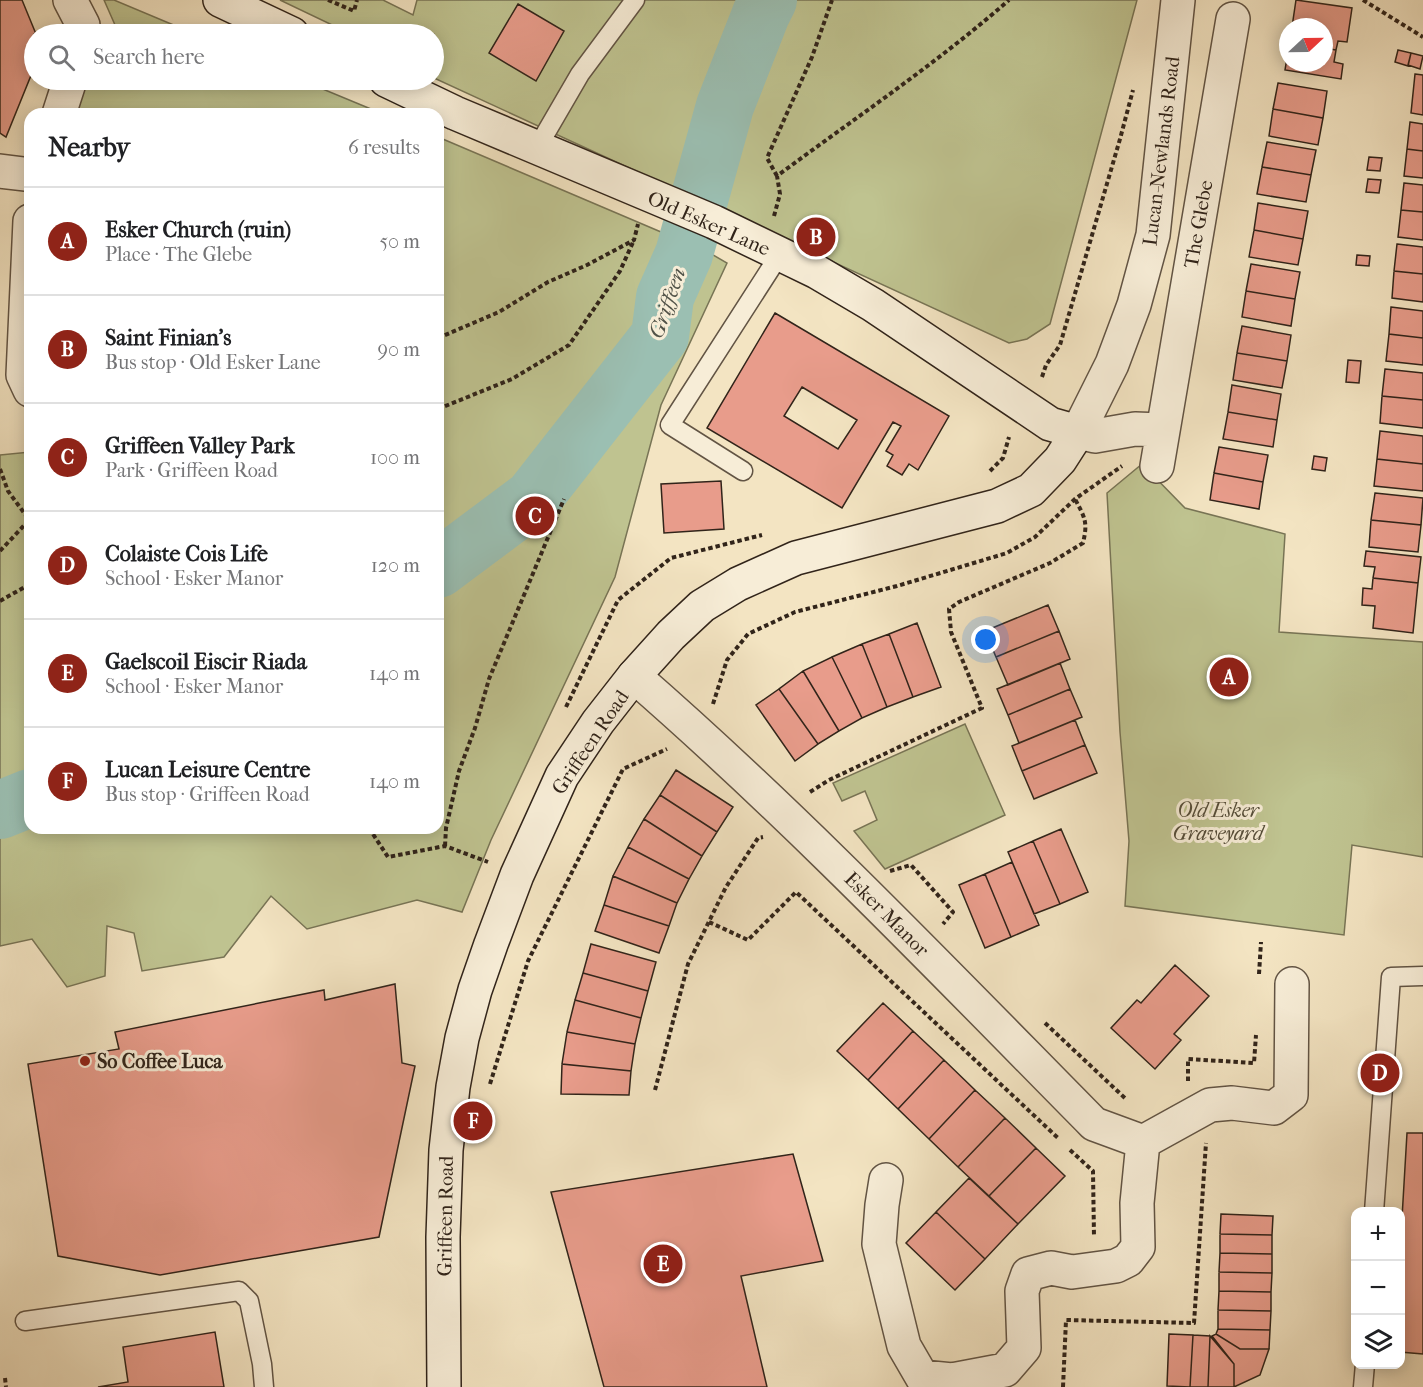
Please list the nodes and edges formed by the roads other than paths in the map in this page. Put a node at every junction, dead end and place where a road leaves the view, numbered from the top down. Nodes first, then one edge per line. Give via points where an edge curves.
1 (69, 0) edge
2 (220, 0) edge
3 (635, 0) edge
4 (1178, 0) edge
5 (1233, 19) dead end
6 (82, 24) edge
7 (271, 24) edge
8 (67, 90) edge
9 (407, 90) edge
10 (61, 108) edge
11 (537, 148) junction
12 (770, 249) junction
13 (24, 353) edge
14 (24, 377) edge
15 (1162, 430) junction
16 (1078, 432) junction
17 (1157, 466) dead end
18 (742, 471) dead end
19 (634, 676) junction
20 (1423, 976) edge
21 (1292, 984) dead end
22 (1143, 1142) junction
23 (886, 1180) dead end
24 (1374, 1207) edge
25 (25, 1321) dead end
26 (1365, 1369) edge
27 (264, 1387) edge
28 (444, 1387) edge
29 (1363, 1387) edge

1 - 6 street
2 - 7 street
3 - 11 lane via 580,74
4 - 16 street, Lucan-Newlands Road via 1153,235 1134,305 1112,364
5 - 15 street, The Glebe
8 - 10 street
9 - 11 street, Old Esker Lane
11 - 12 street, Old Esker Lane
12 - 16 street, Old Esker Lane via 873,305 1050,424
12 - 18 lane via 670,425
13 - 14 street
15 - 16 street via 1136,429 1095,436
15 - 17 street, The Glebe
16 - 19 street, Griffeen Road via 1060,460 1031,490 997,506 796,558 738,584 702,606
19 - 22 street, Esker Manor via 842,868 1094,1124
19 - 28 street, Griffeen Road via 562,776 517,875 475,990 453,1087 446,1150
20 - 24 lane via 1391,977
21 - 22 street via 1291,1095 1274,1108 1232,1103 1210,1105
22 - 23 street via 1137,1203 1138,1247 1128,1260 1116,1266 1072,1272 1051,1268 1028,1274 1022,1292 1024,1348 1005,1370 952,1380 922,1377 904,1346 879,1244
25 - 27 lane via 239,1291 249,1301
26 - 29 lane

